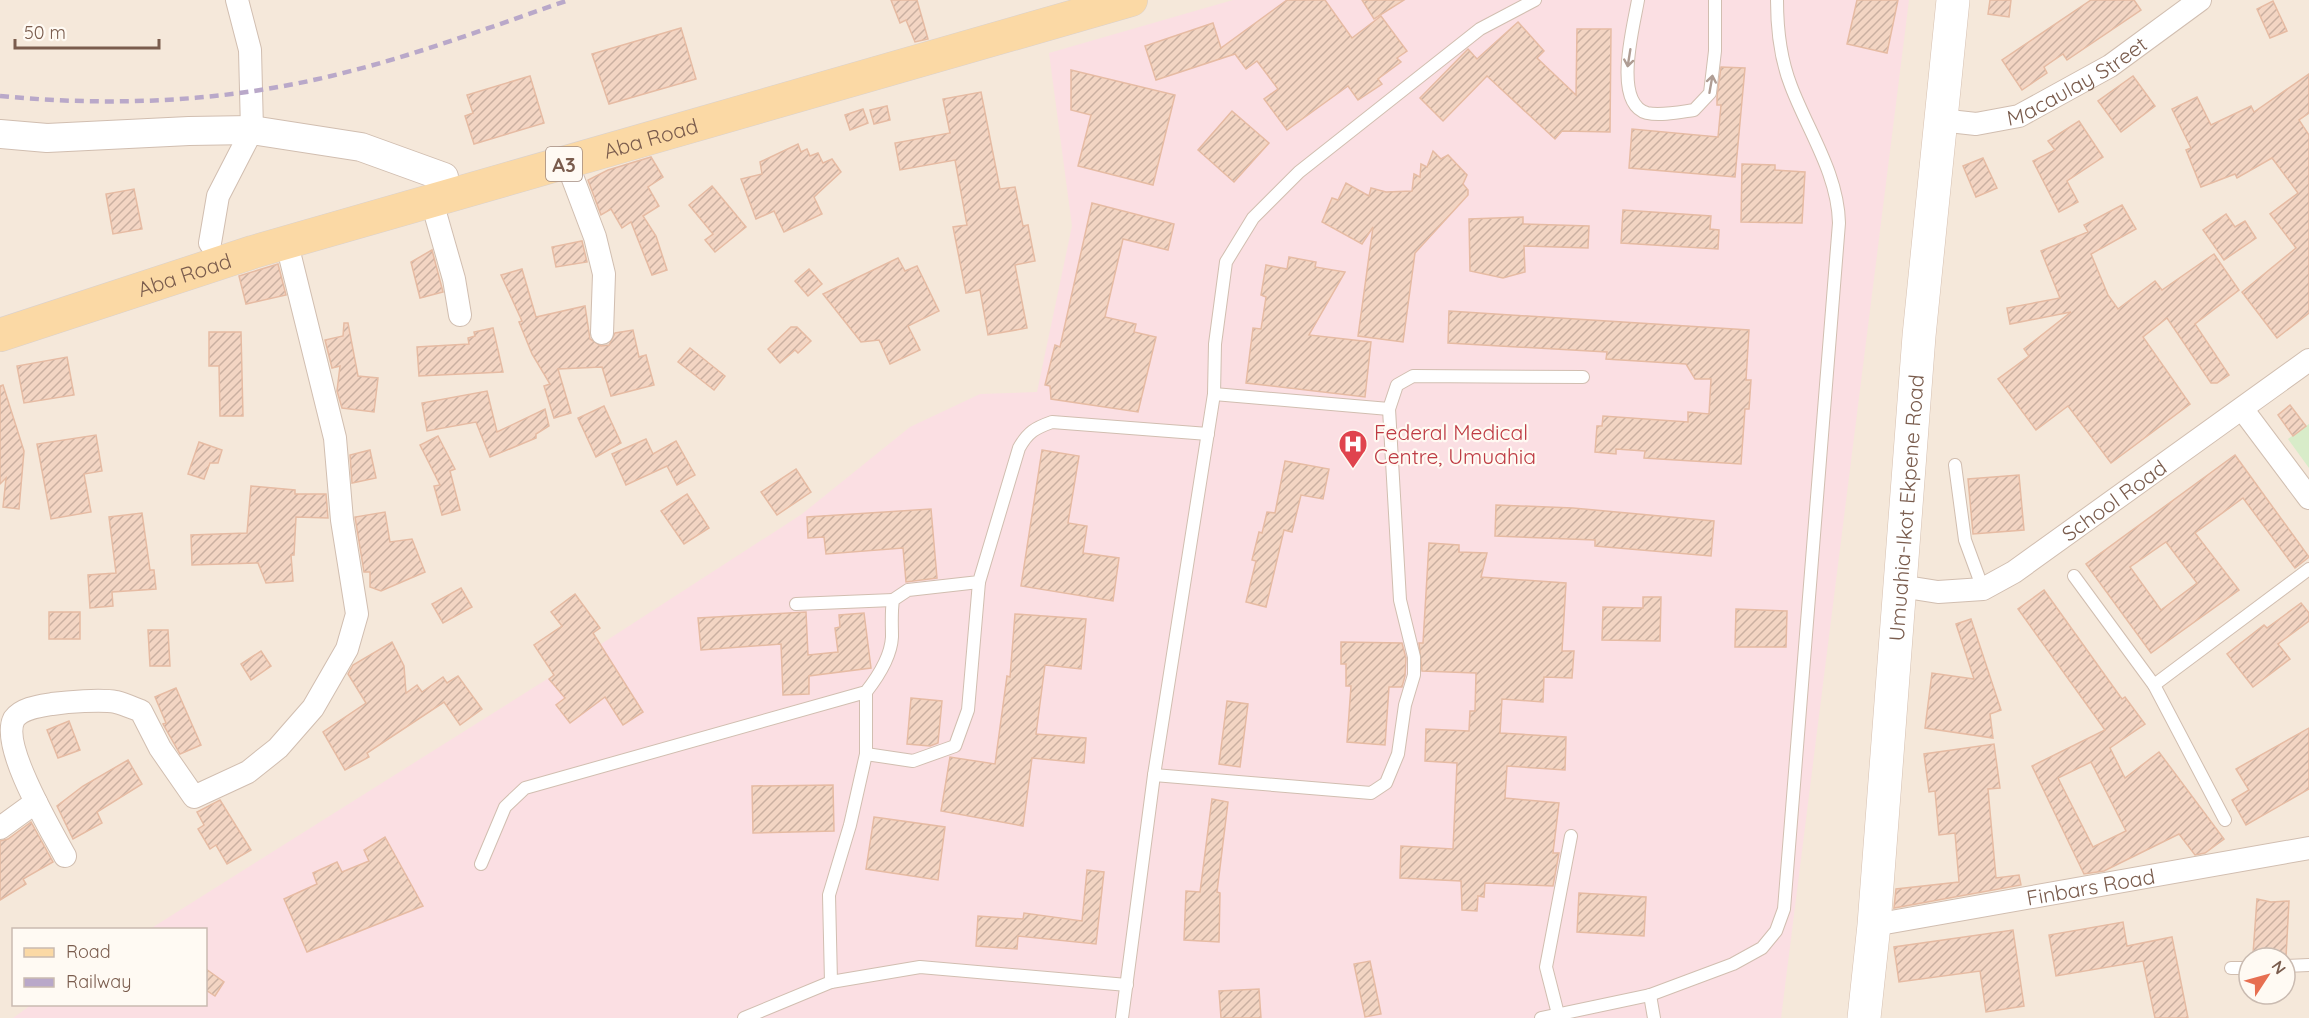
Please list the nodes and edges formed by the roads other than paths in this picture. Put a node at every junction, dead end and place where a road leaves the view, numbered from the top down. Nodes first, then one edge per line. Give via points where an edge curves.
1 (237, 0) edge
2 (1131, 0) edge
3 (1535, 0) edge
4 (1638, 0) edge
5 (1714, 0) edge
6 (1776, 0) edge
7 (1953, 0) edge
8 (2200, 0) edge
9 (1069, 5) edge
10 (1940, 120) junction
11 (252, 130) junction
12 (0, 134) edge
13 (567, 163) junction
14 (438, 190) junction
15 (210, 243) junction
16 (287, 244) junction
17 (0, 313) edge
18 (460, 315) dead end
19 (602, 333) dead end
20 (0, 334) edge
21 (2309, 360) edge
22 (1583, 377) dead end
23 (1214, 394) junction
24 (1389, 409) junction
25 (2243, 410) junction
26 (1208, 434) junction
27 (1955, 465) dead end
28 (2309, 498) edge
29 (2309, 569) edge
30 (2074, 576) dead end
31 (979, 582) junction
32 (1899, 585) junction
33 (1983, 589) junction
34 (893, 600) junction
35 (796, 604) dead end
36 (2154, 685) junction
37 (866, 692) junction
38 (866, 754) junction
39 (1154, 775) junction
40 (36, 802) junction
41 (2225, 819) dead end
42 (0, 828) edge
43 (1571, 836) dead end
44 (2309, 848) edge
45 (65, 856) dead end
46 (481, 864) dead end
47 (1874, 925) junction
48 (2231, 968) dead end
49 (2237, 968) edge
50 (831, 982) junction
51 (1127, 985) junction
52 (1650, 995) junction
53 (1558, 1014) junction
54 (744, 1018) edge
55 (1122, 1018) edge
56 (1540, 1018) edge
57 (1654, 1018) edge
58 (1863, 1018) edge

1 - 11 street via 250,50
2 - 9 main road, Aba Road / A3
3 - 23 lane via 1480,29 1299,172 1253,218 1226,262 1215,344
4 -> 5 lane via 1626,76 1637,107 1647,113 1694,110 1710,93 1715,51
6 - 52 lane via 1779,45 1790,84 1834,184 1839,223 1784,909 1776,931 1762,948 1733,964
7 - 10 main road, Umuahia-Ikot Ekpene Road
8 - 10 street, Macaulay Street via 2110,66 2019,116 1976,124
9 - 13 main road, Aba Road / A3
9 - 14 main road, Aba Road / A3
10 - 32 main road, Umuahia-Ikot Ekpene Road
11 - 12 street via 47,138
11 - 14 street via 361,147
11 - 15 street via 218,196
13 - 14 main road, Aba Road / A3
13 - 19 street via 595,237 604,274
14 - 15 main road, Aba Road / A3
14 - 16 main road, Aba Road / A3
14 - 18 street
15 - 17 main road, Aba Road / A3
16 - 20 main road, Aba Road / A3 via 197,269
16 - 40 street via 335,438 357,614 347,649 313,708 278,748 248,772 194,796 160,748 141,711 114,702 28,709 15,717 9,731 12,750
21 - 25 street, School Road
22 - 24 lane via 1413,376 1397,385
23 - 24 lane
23 - 26 lane
24 - 39 lane via 1400,600 1414,657 1414,675 1398,754 1386,783 1371,793
25 - 28 street
25 - 33 street, School Road via 2014,572
26 - 31 lane via 1052,422 1027,433 1019,448
26 - 39 lane
27 - 33 lane via 1965,540
29 - 36 lane
30 - 36 lane
31 - 34 lane via 908,590
31 - 38 lane via 968,710 955,746 913,761
32 - 33 street, School Road via 1938,592
32 - 47 main road, Umuahia-Ikot Ekpene Road
34 - 35 lane
34 - 37 lane via 892,639 878,678
36 - 41 lane
37 - 38 lane
37 - 46 lane via 525,789 505,807
38 - 50 lane via 829,895
39 - 51 lane
40 - 42 street
40 - 45 street
43 - 53 lane via 1546,967
44 - 47 street, Finbars Road
47 - 58 main road, Umuahia-Ikot Ekpene Road
48 - 49 lane
50 - 51 lane via 920,967
50 - 54 lane
51 - 55 lane
52 - 53 lane
52 - 57 lane
53 - 56 lane

